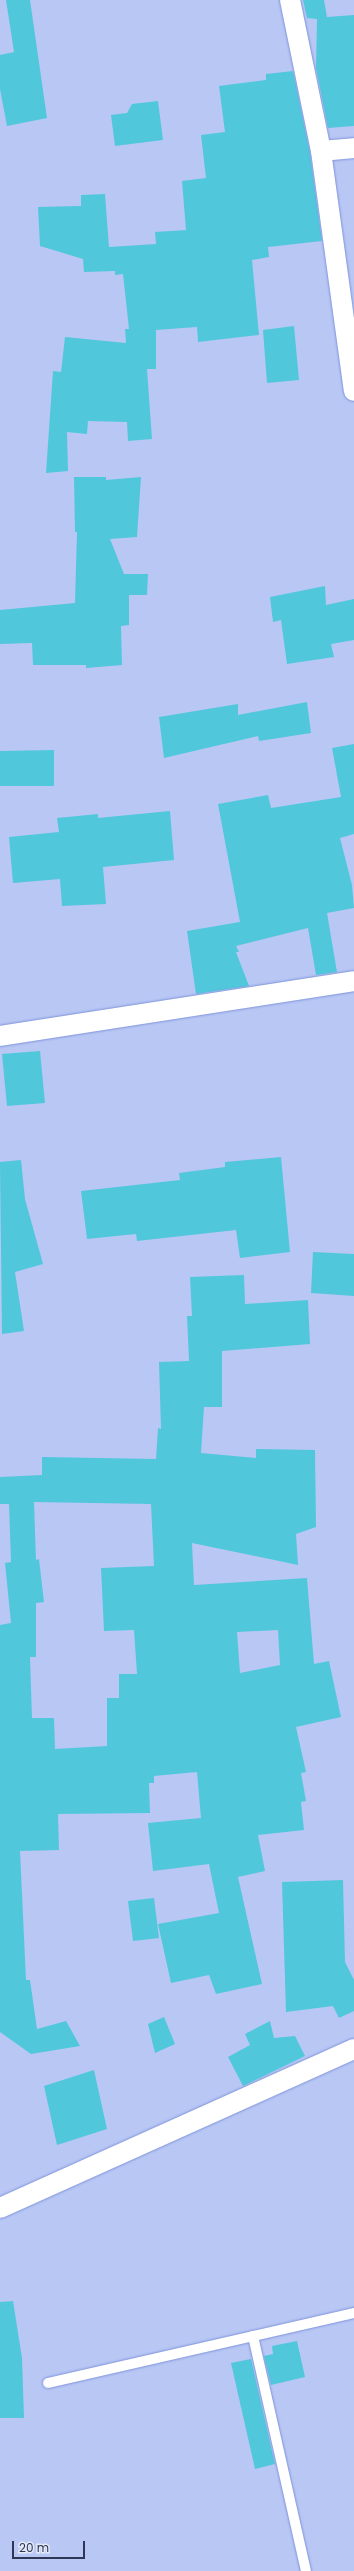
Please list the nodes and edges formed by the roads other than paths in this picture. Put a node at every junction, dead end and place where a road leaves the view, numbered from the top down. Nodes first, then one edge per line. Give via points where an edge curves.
1 (290, 0) edge
2 (354, 148) edge
3 (321, 151) junction
4 (354, 391) edge
5 (354, 981) edge
6 (0, 1036) edge
7 (354, 2049) edge
8 (0, 2208) edge
9 (354, 2313) edge
10 (253, 2336) junction
11 (48, 2383) dead end
12 (306, 2571) edge

1 - 3 street
2 - 3 street
3 - 4 street
5 - 6 street
7 - 8 street
9 - 10 lane
10 - 11 lane
10 - 12 lane

